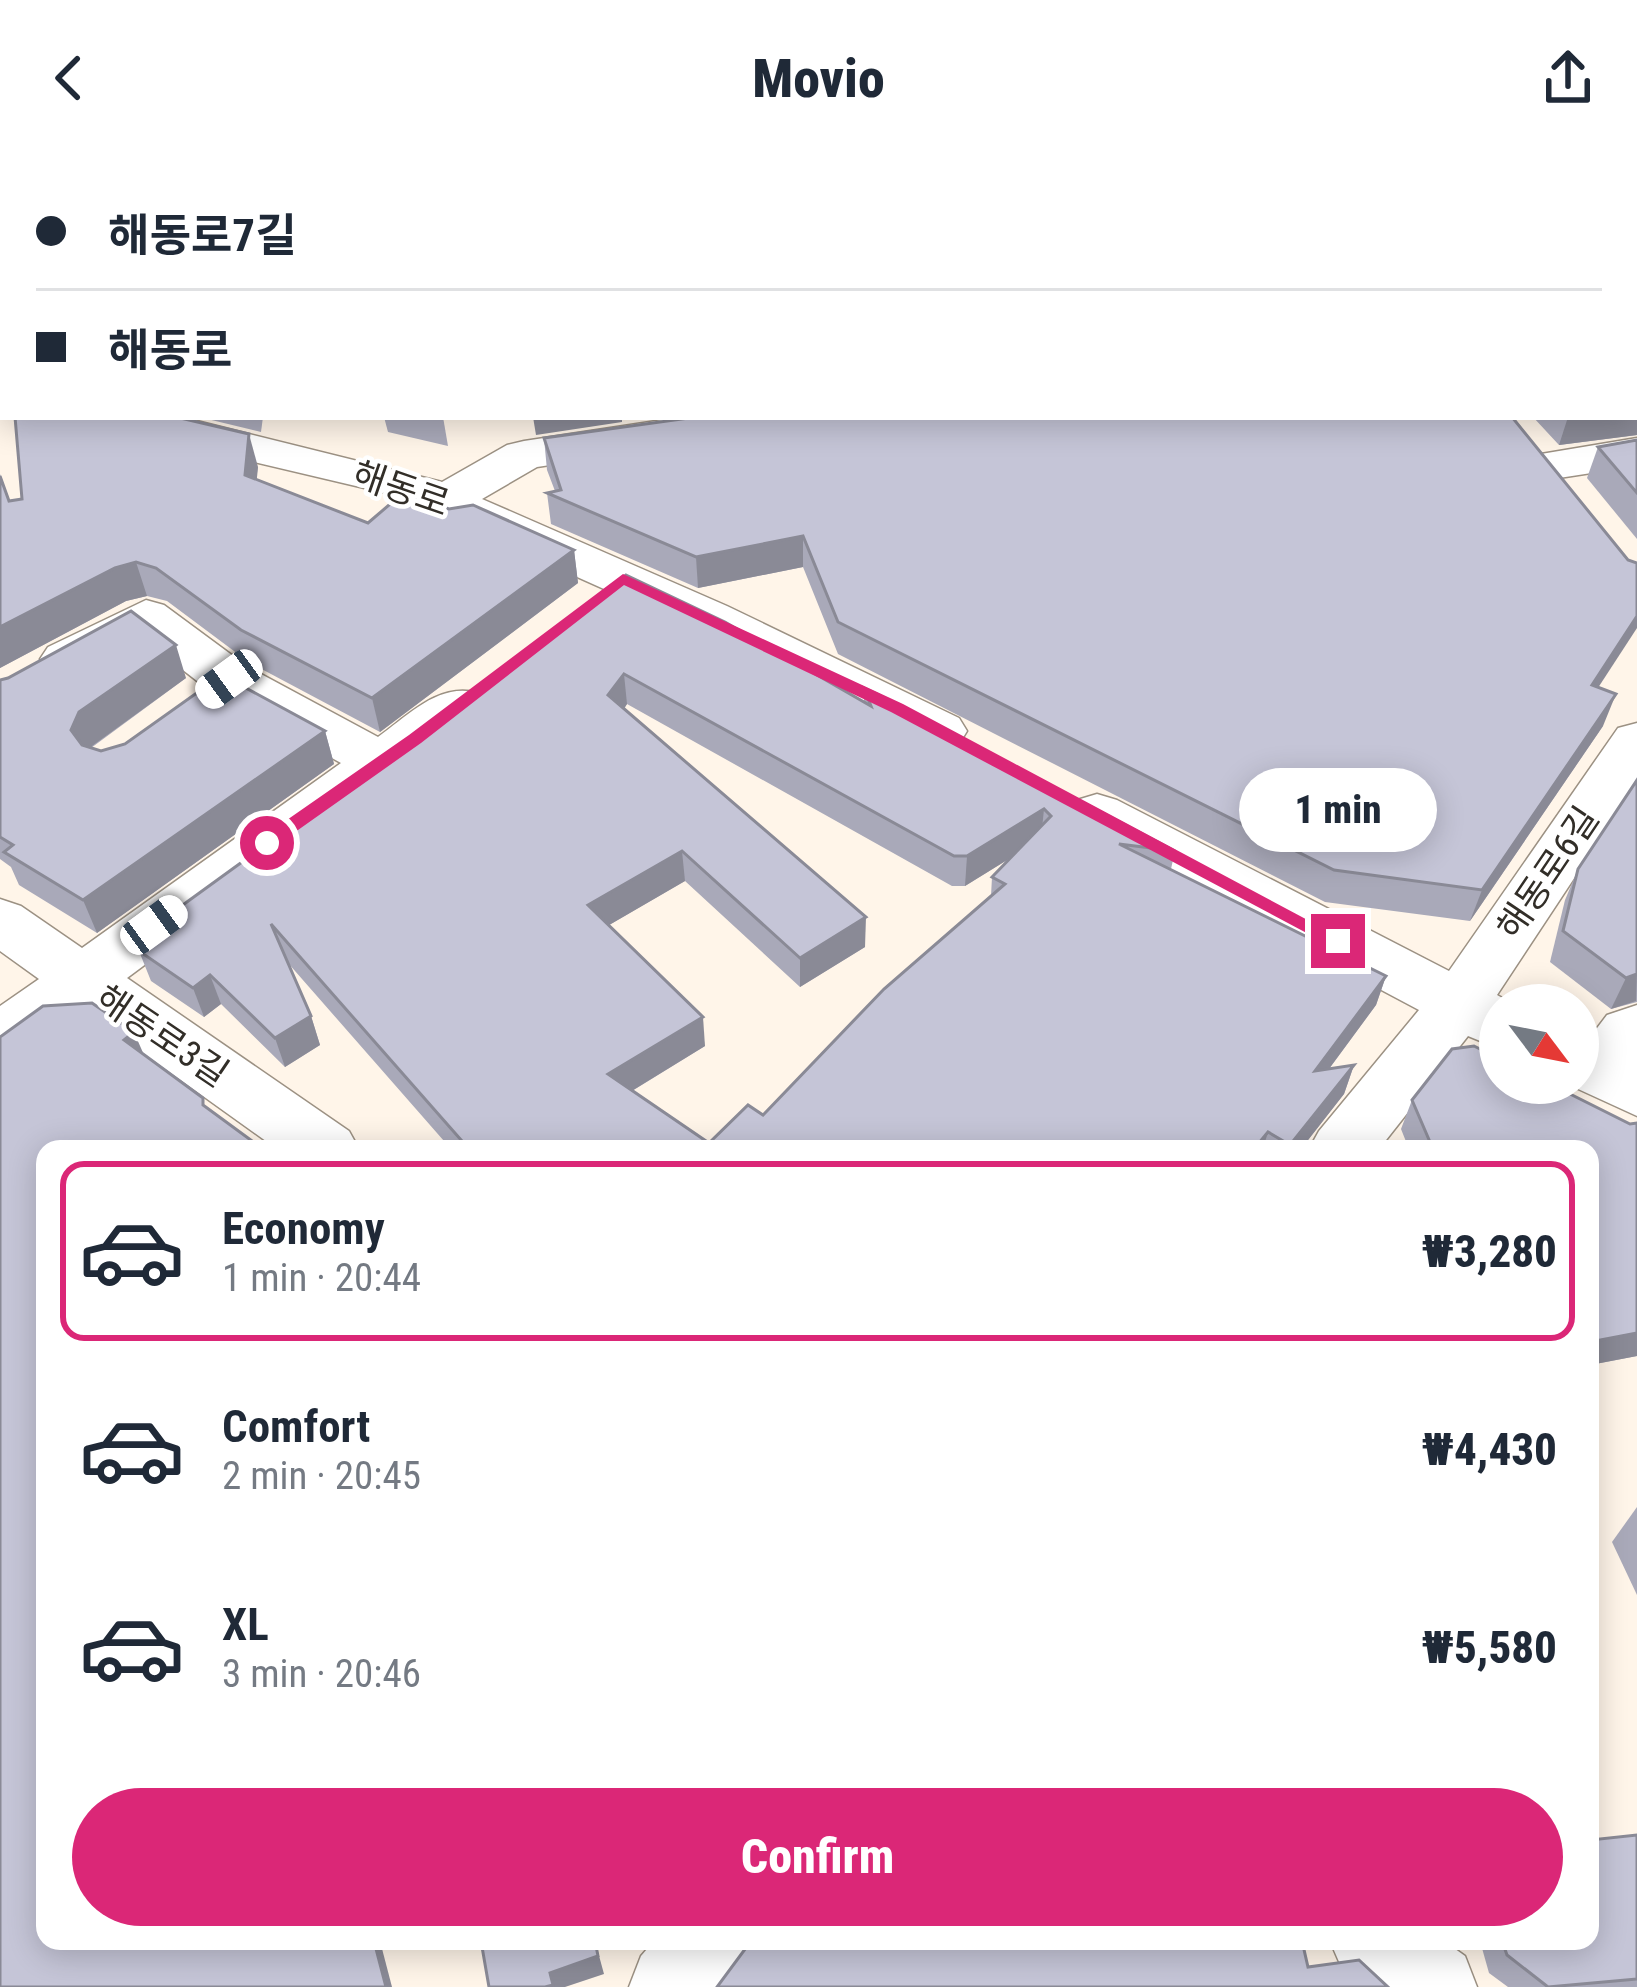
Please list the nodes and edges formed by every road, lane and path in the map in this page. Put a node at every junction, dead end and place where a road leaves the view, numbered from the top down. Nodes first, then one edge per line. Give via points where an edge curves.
1 (135, 420) edge
2 (754, 420) edge
3 (1637, 452) edge
4 (1546, 466) edge
5 (443, 501) junction
6 (490, 681) edge
7 (22, 683) edge
8 (1637, 741) edge
9 (980, 752) edge
10 (380, 760) junction
11 (1063, 796) edge
12 (0, 921) edge
13 (79, 980) junction
14 (1497, 984) edge
15 (1479, 1015) edge
16 (0, 1039) edge
17 (313, 1140) edge
18 (1351, 1140) edge
19 (703, 1950) edge
20 (1385, 1950) edge
21 (672, 1987) edge
22 (1434, 1987) edge

1 - 5 street, 해동로 via 410,485
2 - 5 street via 524,455
3 - 4 street
5 - 9 street, 해동로 via 604,593 709,616
6 - 10 street
7 - 10 street via 146,616 210,692
8 - 14 street, 해동로6길
10 - 13 street
11 - 15 street
12 - 13 street, 해동로3길
13 - 16 street
13 - 17 street, 해동로3길
15 - 18 street, 해동로6길
19 - 21 street
20 - 22 street

